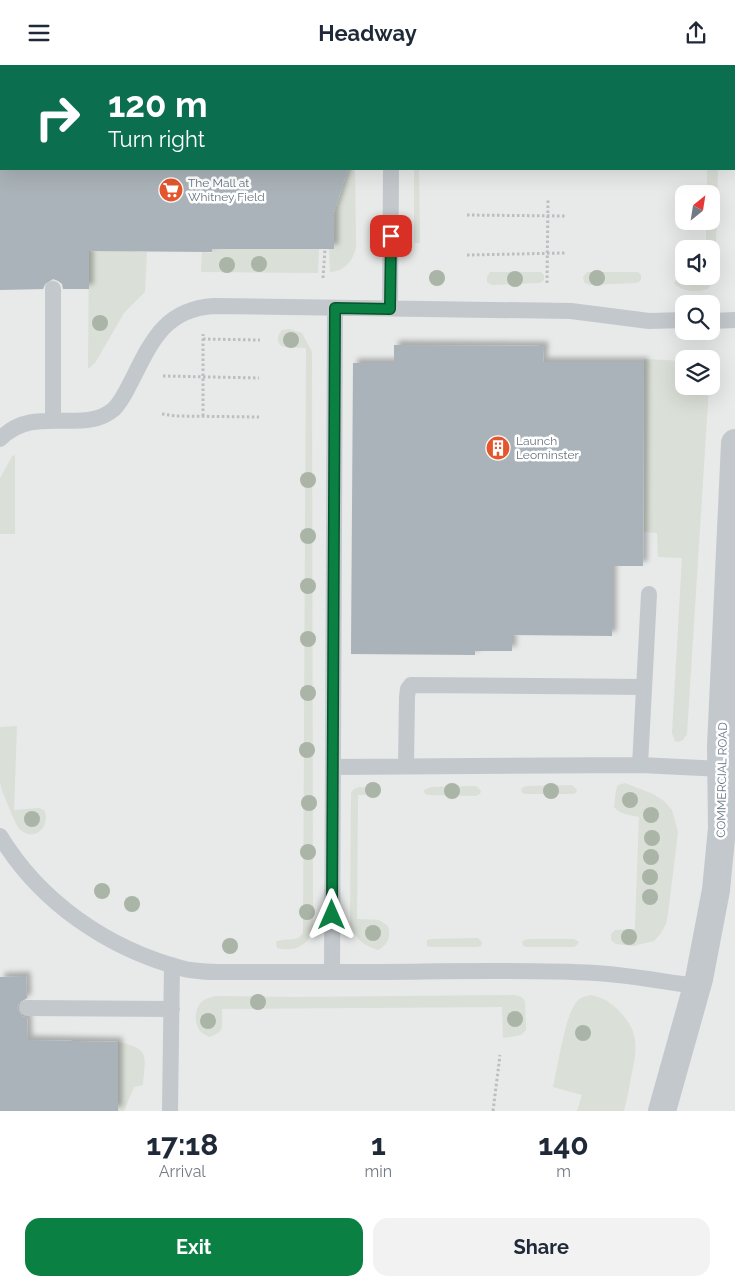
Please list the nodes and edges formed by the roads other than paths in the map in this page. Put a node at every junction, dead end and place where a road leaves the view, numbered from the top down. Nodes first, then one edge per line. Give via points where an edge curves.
1 (391, 170) edge
2 (53, 289) dead end
3 (335, 308) junction
4 (390, 309) junction
5 (735, 320) edge
6 (675, 321) edge
7 (720, 321) edge
8 (53, 421) junction
9 (0, 439) edge
10 (735, 443) edge
11 (649, 594) dead end
12 (644, 687) junction
13 (640, 765) junction
14 (406, 766) junction
15 (333, 767) junction
16 (722, 769) junction
17 (0, 836) edge
18 (172, 965) junction
19 (332, 972) junction
20 (697, 986) junction
21 (27, 1008) dead end
22 (172, 1009) junction
23 (170, 1111) edge
24 (662, 1111) edge

1 - 4 lane
2 - 8 lane
3 - 4 lane
3 - 8 lane via 203,307 185,311 162,327 113,409 96,419
3 - 15 lane
4 - 6 lane via 571,311
5 - 7 lane
8 - 9 lane via 20,424
10 - 16 street, COMMERCIAL ROAD
11 - 12 lane
12 - 13 lane
12 - 14 lane via 411,685 406,697
13 - 14 lane
13 - 16 lane
14 - 15 lane
15 - 19 lane
16 - 20 street, COMMERCIAL ROAD via 722,828 716,890
17 - 18 lane via 34,880 79,921 106,939
18 - 19 lane via 206,971
18 - 22 lane
19 - 20 lane via 547,971 618,975
20 - 24 street, COMMERCIAL ROAD
21 - 22 lane
22 - 23 lane

